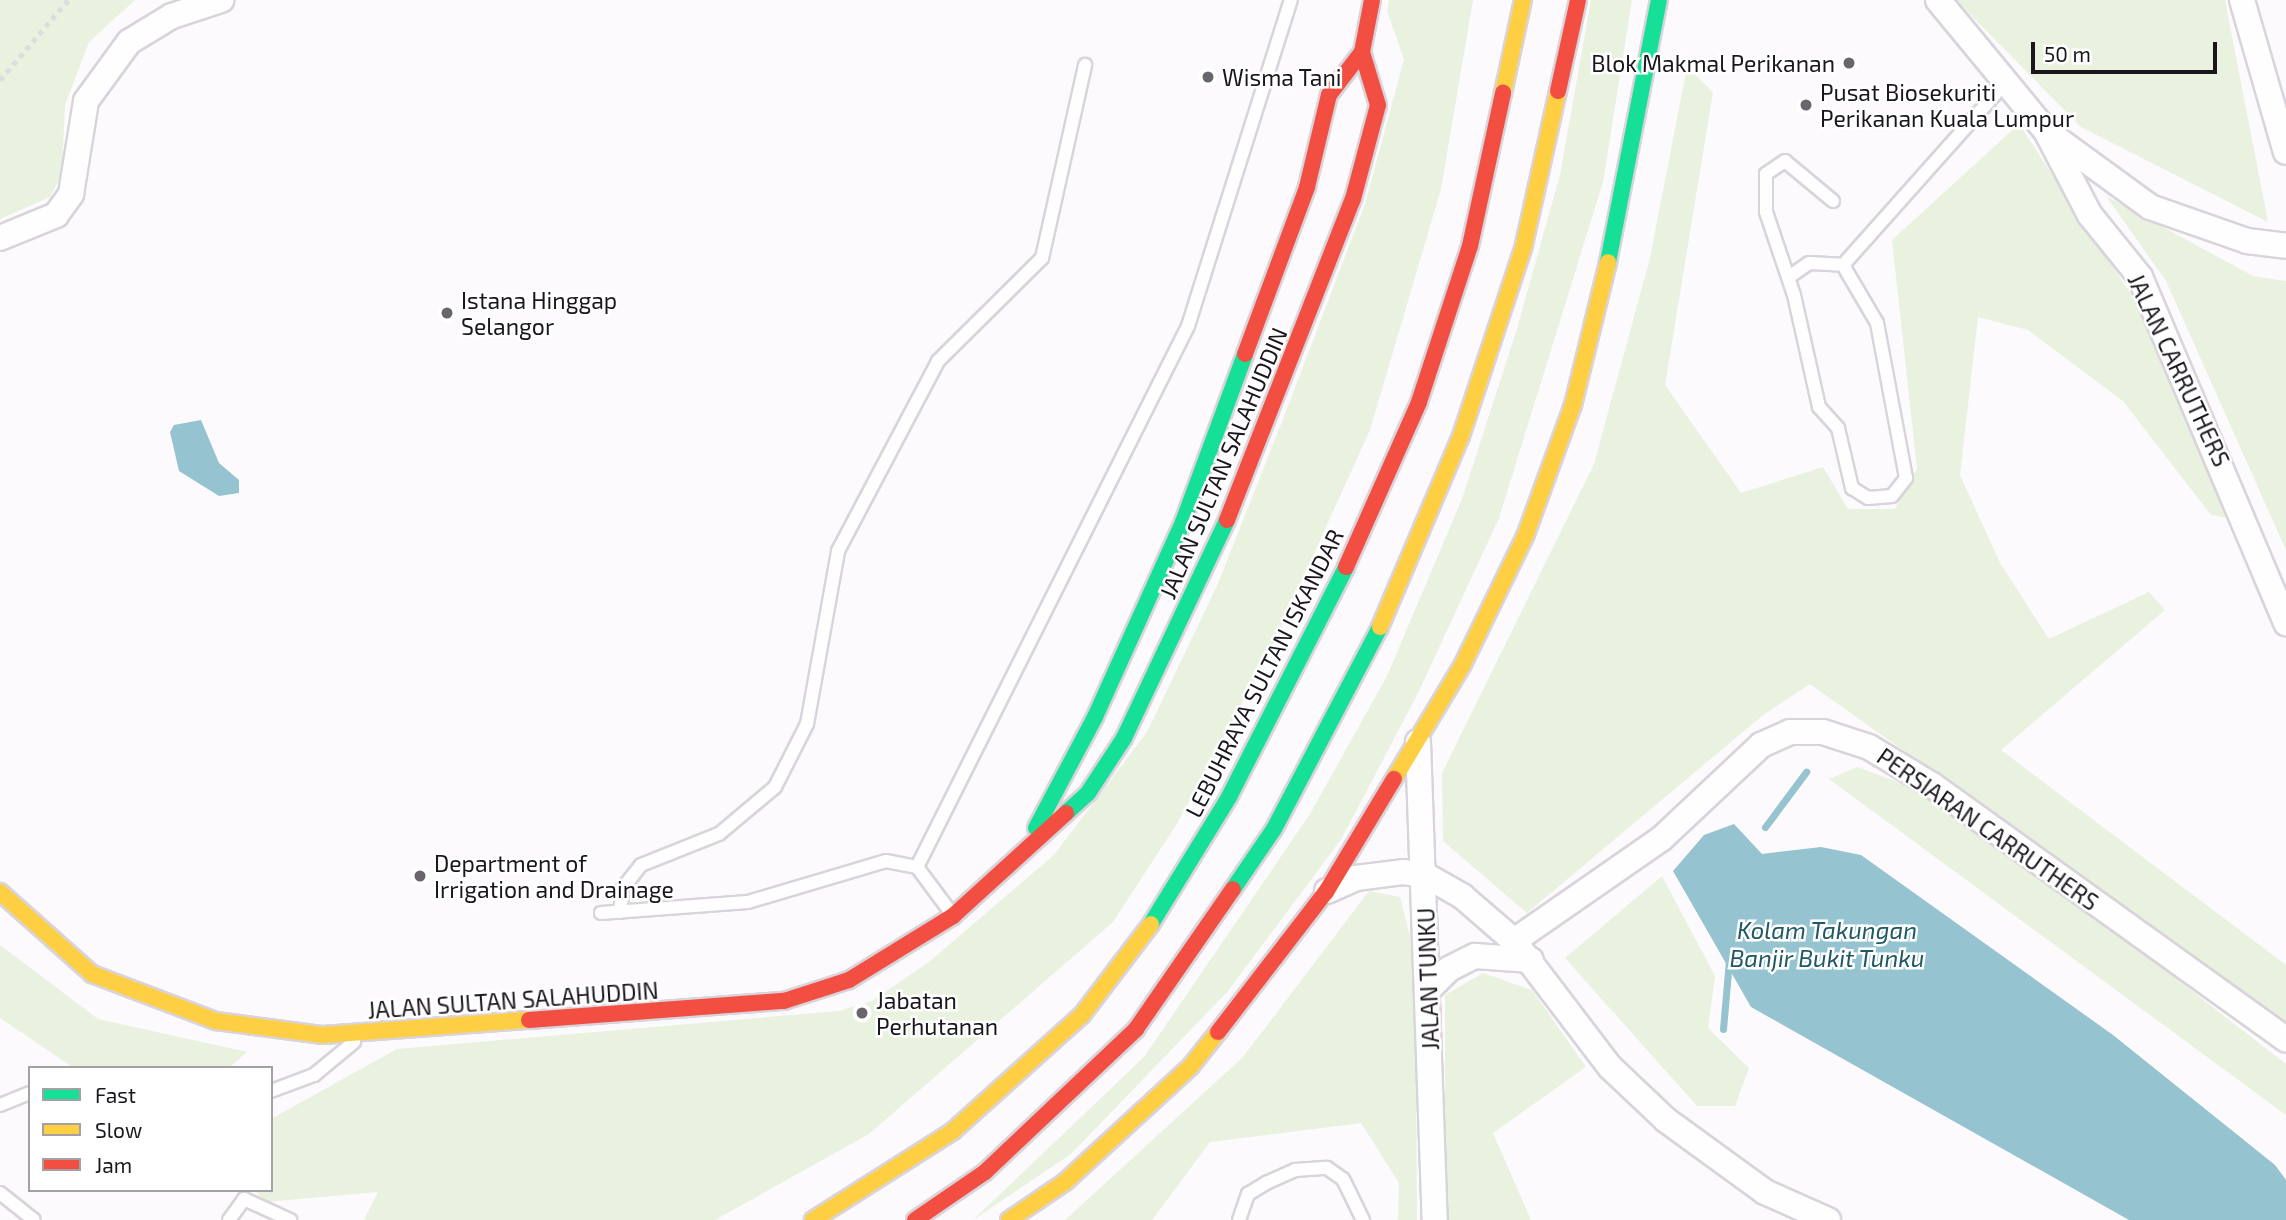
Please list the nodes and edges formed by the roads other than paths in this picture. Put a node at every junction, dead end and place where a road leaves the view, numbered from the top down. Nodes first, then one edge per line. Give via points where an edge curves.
1 (221, 0) edge
2 (1291, 0) edge
3 (1372, 0) edge
4 (1523, 0) edge
5 (1578, 0) edge
6 (1659, 0) edge
7 (1938, 0) edge
8 (2242, 0) edge
9 (1362, 52) junction
10 (1085, 65) dead end
11 (2007, 80) junction
12 (2046, 131) junction
13 (2286, 152) edge
14 (1833, 201) dead end
15 (0, 238) edge
16 (2286, 246) edge
17 (1843, 265) junction
18 (1789, 277) junction
19 (2286, 623) edge
20 (1418, 739) junction
21 (1022, 852) junction
22 (917, 867) junction
23 (1425, 875) junction
24 (0, 892) edge
25 (1326, 892) junction
26 (601, 912) dead end
27 (620, 912) junction
28 (953, 916) junction
29 (1514, 940) junction
30 (1531, 960) junction
31 (1429, 990) junction
32 (365, 1033) junction
33 (2286, 1039) edge
34 (273, 1090) edge
35 (28, 1094) edge
36 (0, 1105) edge
37 (0, 1193) edge
38 (34, 1220) edge
39 (229, 1220) edge
40 (290, 1220) edge
41 (813, 1220) edge
42 (915, 1220) edge
43 (1009, 1220) edge
44 (1239, 1220) edge
45 (1363, 1220) edge
46 (1435, 1220) edge
47 (1828, 1220) edge

1 - 15 street via 172,16 128,42 86,100 71,194 56,215
2 - 22 lane via 1188,326
3 - 9 main road, JALAN SULTAN SALAHUDDIN
4 - 41 main road, LEBUHRAYA SULTAN ISKANDAR via 1470,246 1419,402 1334,594 1229,797 1160,913 1082,1015 953,1130
5 - 42 main road via 1523,249 1461,436 1398,592 1274,829 1136,1029 985,1172
6 - 20 main road via 1601,301 1573,405 1526,534 1463,664
7 - 11 street, JALAN CARRUTHERS
8 - 13 street
9 - 21 main road, JALAN SULTAN SALAHUDDIN via 1329,95 1307,187 1183,522 1096,717
9 - 21 main road, JALAN SULTAN SALAHUDDIN via 1378,105 1353,199 1217,544 1124,738 1088,793
10 - 27 lane via 1042,258 938,361 838,551 807,724 775,787 719,834 641,865 623,888
11 - 12 street, JALAN CARRUTHERS
11 - 17 lane
12 - 16 street, JALAN CARRUTHERS via 2150,207 2247,241
12 - 19 street, JALAN CARRUTHERS via 2090,215 2140,277
14 - 18 lane via 1785,160 1766,174 1766,212
17 - 18 lane via 1810,264
17 - 18 lane via 1877,323 1906,478 1892,496 1868,498 1844,472 1839,428 1819,407
20 - 23 street, JALAN TUNKU
20 - 25 main road
21 - 28 main road, JALAN SULTAN SALAHUDDIN
22 - 27 lane via 886,861 748,902
22 - 28 lane
23 - 25 street via 1378,873
23 - 29 street via 1462,896
23 - 31 street, JALAN TUNKU
24 - 32 main road, JALAN SULTAN SALAHUDDIN via 92,974 129,992 268,1030
25 - 43 main road via 1191,1066 1065,1182
26 - 27 lane
28 - 32 main road, JALAN SULTAN SALAHUDDIN via 849,980 783,1001
29 - 30 street
29 - 33 street, PERSIARAN CARRUTHERS via 1661,839 1760,744 1790,732 1823,732 1869,747 1932,785
30 - 31 street via 1475,956 1448,969
30 - 47 street via 1610,1067 1666,1120 1765,1192
31 - 46 street, JALAN TUNKU
32 - 34 lane via 314,1075
35 - 36 lane
37 - 38 lane
39 - 40 lane via 244,1199
44 - 45 lane via 1248,1194 1266,1183 1296,1170 1327,1168 1343,1179

